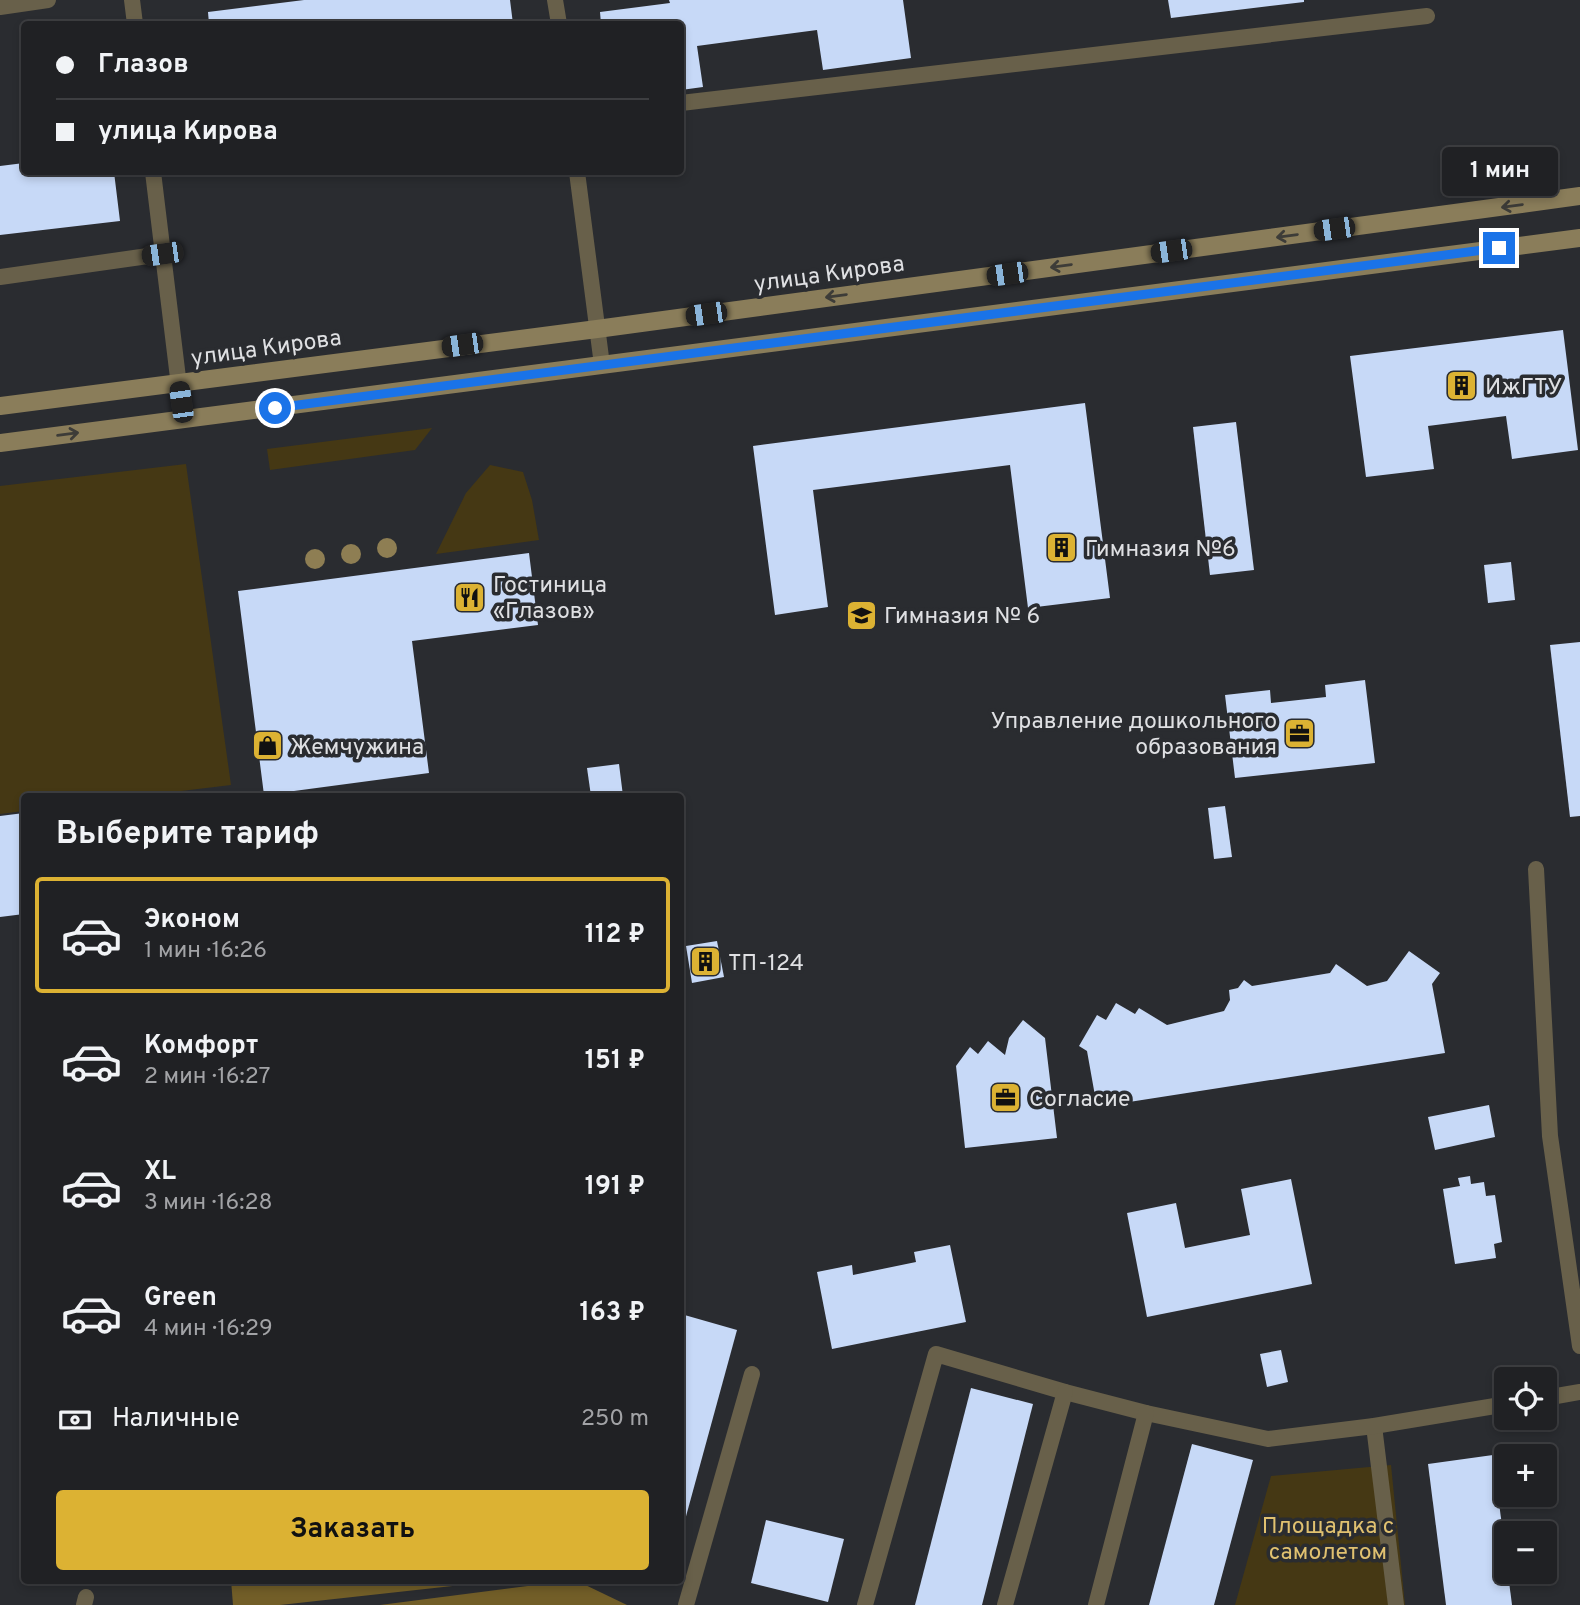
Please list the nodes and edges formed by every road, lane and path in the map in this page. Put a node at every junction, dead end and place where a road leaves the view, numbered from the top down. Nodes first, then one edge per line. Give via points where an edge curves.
1 (48, 0) edge
2 (132, 0) edge
3 (555, 0) edge
4 (0, 7) edge
5 (1427, 16) dead end
6 (135, 21) edge
7 (558, 21) edge
8 (684, 103) edge
9 (153, 175) edge
10 (578, 175) edge
11 (1580, 196) edge
12 (1580, 238) edge
13 (162, 254) junction
14 (0, 277) edge
15 (597, 329) junction
16 (602, 365) junction
17 (179, 384) junction
18 (0, 406) edge
19 (183, 419) junction
20 (0, 443) edge
21 (1536, 869) dead end
22 (1580, 1346) edge
23 (752, 1374) dead end
24 (1065, 1392) junction
25 (1580, 1392) edge
26 (1557, 1396) edge
27 (1494, 1406) edge
28 (1146, 1413) junction
29 (1374, 1426) junction
30 (686, 1605) edge
31 (865, 1605) edge
32 (1005, 1605) edge
33 (1096, 1605) edge
34 (1396, 1605) edge

1 - 4 lane
2 - 6 lane
3 - 7 lane
5 - 8 lane
9 - 13 lane
10 - 15 lane
11 -> 15 main road, улица Кирова
12 - 16 main road
13 - 14 lane
13 - 17 lane
15 - 16 lane
15 - 17 main road, улица Кирова
16 - 19 main road
17 - 18 main road, улица Кирова
17 - 19 lane
20 -> 19 main road
21 - 22 lane via 1550,1136
23 - 30 lane
24 - 28 lane
24 - 31 lane via 936,1354
24 - 32 lane
25 - 26 lane
27 - 29 lane
28 - 29 lane via 1268,1439
28 - 33 lane
29 - 34 lane

